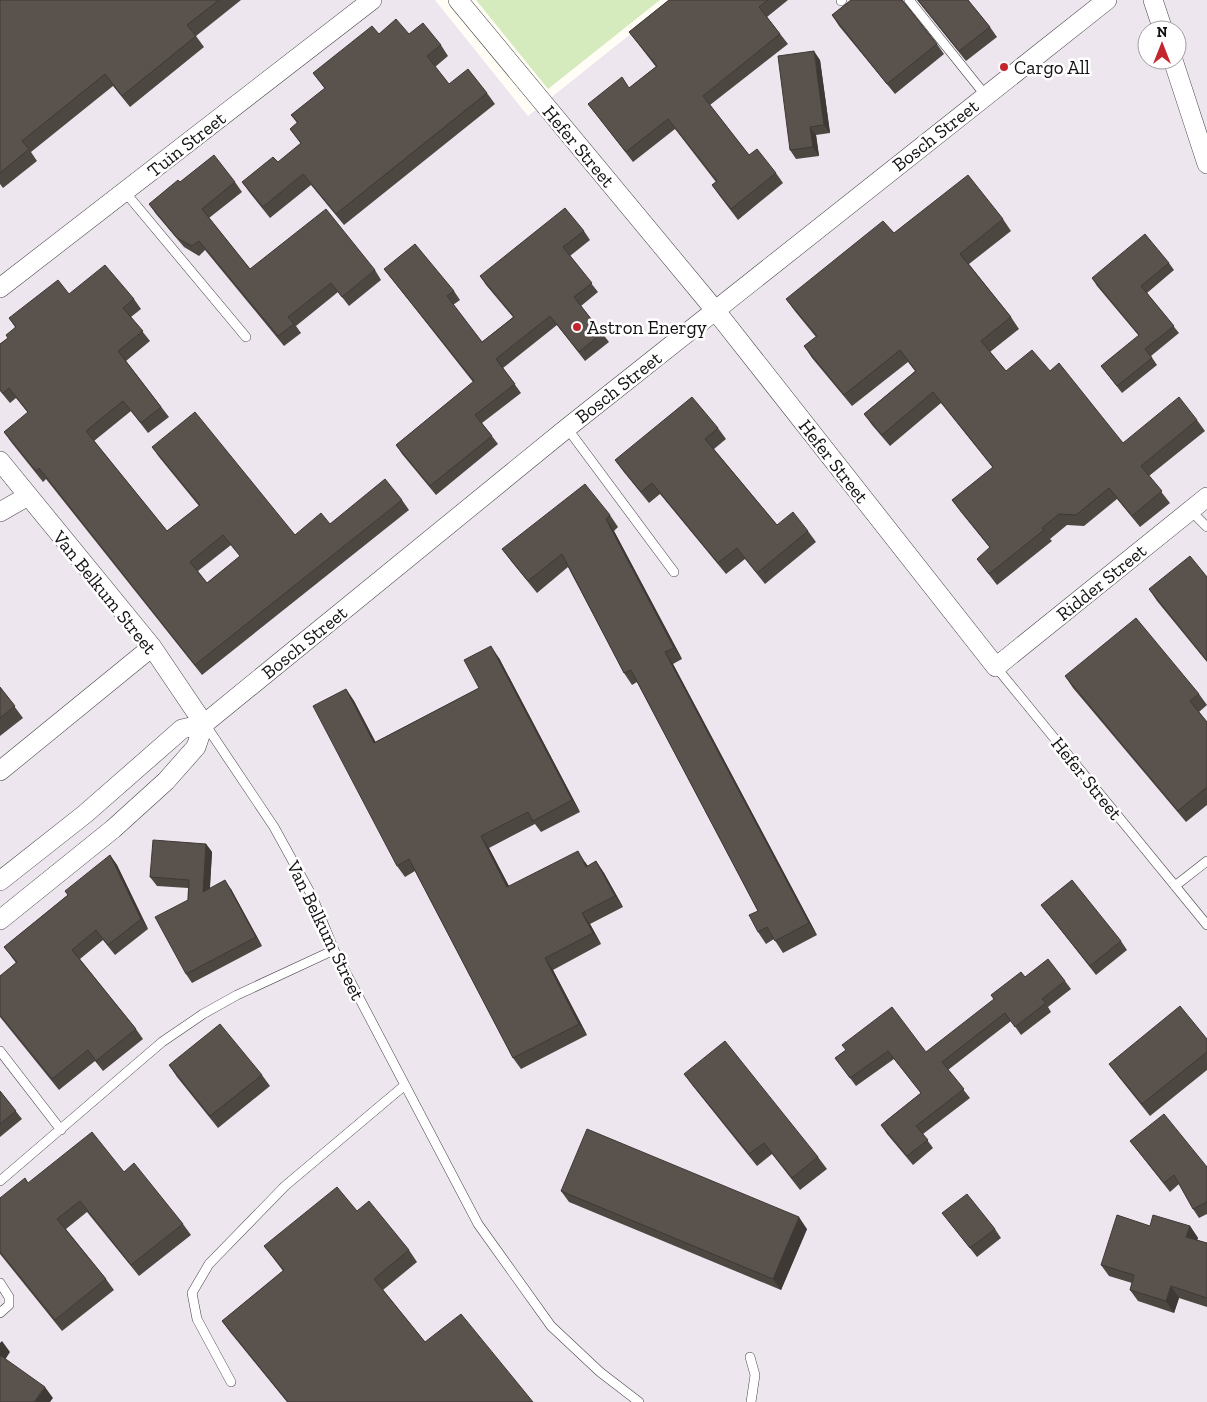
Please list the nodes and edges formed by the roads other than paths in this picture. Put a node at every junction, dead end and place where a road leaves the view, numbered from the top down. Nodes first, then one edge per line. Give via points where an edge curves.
1 (372, 0) edge
2 (458, 0) edge
3 (909, 0) edge
4 (1107, 0) edge
5 (1152, 0) edge
6 (1159, 20) edge
7 (1176, 70) edge
8 (986, 96) junction
9 (1207, 164) edge
10 (125, 192) junction
11 (0, 288) edge
12 (715, 310) junction
13 (246, 337) dead end
14 (567, 428) junction
15 (0, 461) edge
16 (28, 496) junction
17 (1207, 496) edge
18 (1190, 510) junction
19 (0, 512) edge
20 (1207, 527) edge
21 (674, 572) dead end
22 (152, 647) junction
23 (996, 667) junction
24 (204, 724) junction
25 (0, 772) edge
26 (1207, 861) edge
27 (0, 880) edge
28 (1175, 886) junction
29 (0, 920) edge
30 (1207, 925) edge
31 (334, 950) junction
32 (0, 1051) edge
33 (405, 1085) junction
34 (61, 1130) junction
35 (0, 1181) edge
36 (0, 1284) edge
37 (0, 1313) edge
38 (750, 1356) dead end
39 (231, 1382) dead end
40 (639, 1402) edge
41 (751, 1402) edge

1 - 10 street, Tuin Street
2 - 12 street, Hefer Street
3 - 8 lane
4 - 8 street, Bosch Street
5 - 6 street
7 - 9 street
8 - 12 street, Bosch Street
10 - 11 street, Tuin Street
10 - 13 lane
12 - 14 street, Bosch Street
12 - 23 street, Hefer Street
14 - 21 lane
14 - 24 street, Bosch Street
15 - 16 street, Van Belkum Street
16 - 19 street
16 - 22 street, Van Belkum Street
17 - 18 street, Ridder Street
18 - 20 lane
18 - 23 street, Ridder Street
22 - 24 street, Van Belkum Street
22 - 25 street
23 - 28 lane, Hefer Street
24 - 27 street, Bosch Street via 182,729 85,814
24 - 29 street via 196,747 166,780 113,829
24 - 31 lane, Van Belkum Street via 274,827 312,896
26 - 28 lane
28 - 30 lane, Hefer Street
31 - 33 lane, Van Belkum Street
31 - 34 lane via 203,1014 162,1042
32 - 34 lane
33 - 39 lane via 285,1186 204,1271 192,1292 197,1319
33 - 40 lane, Van Belkum Street via 478,1224 514,1276 551,1326 600,1372
34 - 35 lane
36 - 37 lane via 9,1297 9,1305
38 - 41 lane via 755,1376

